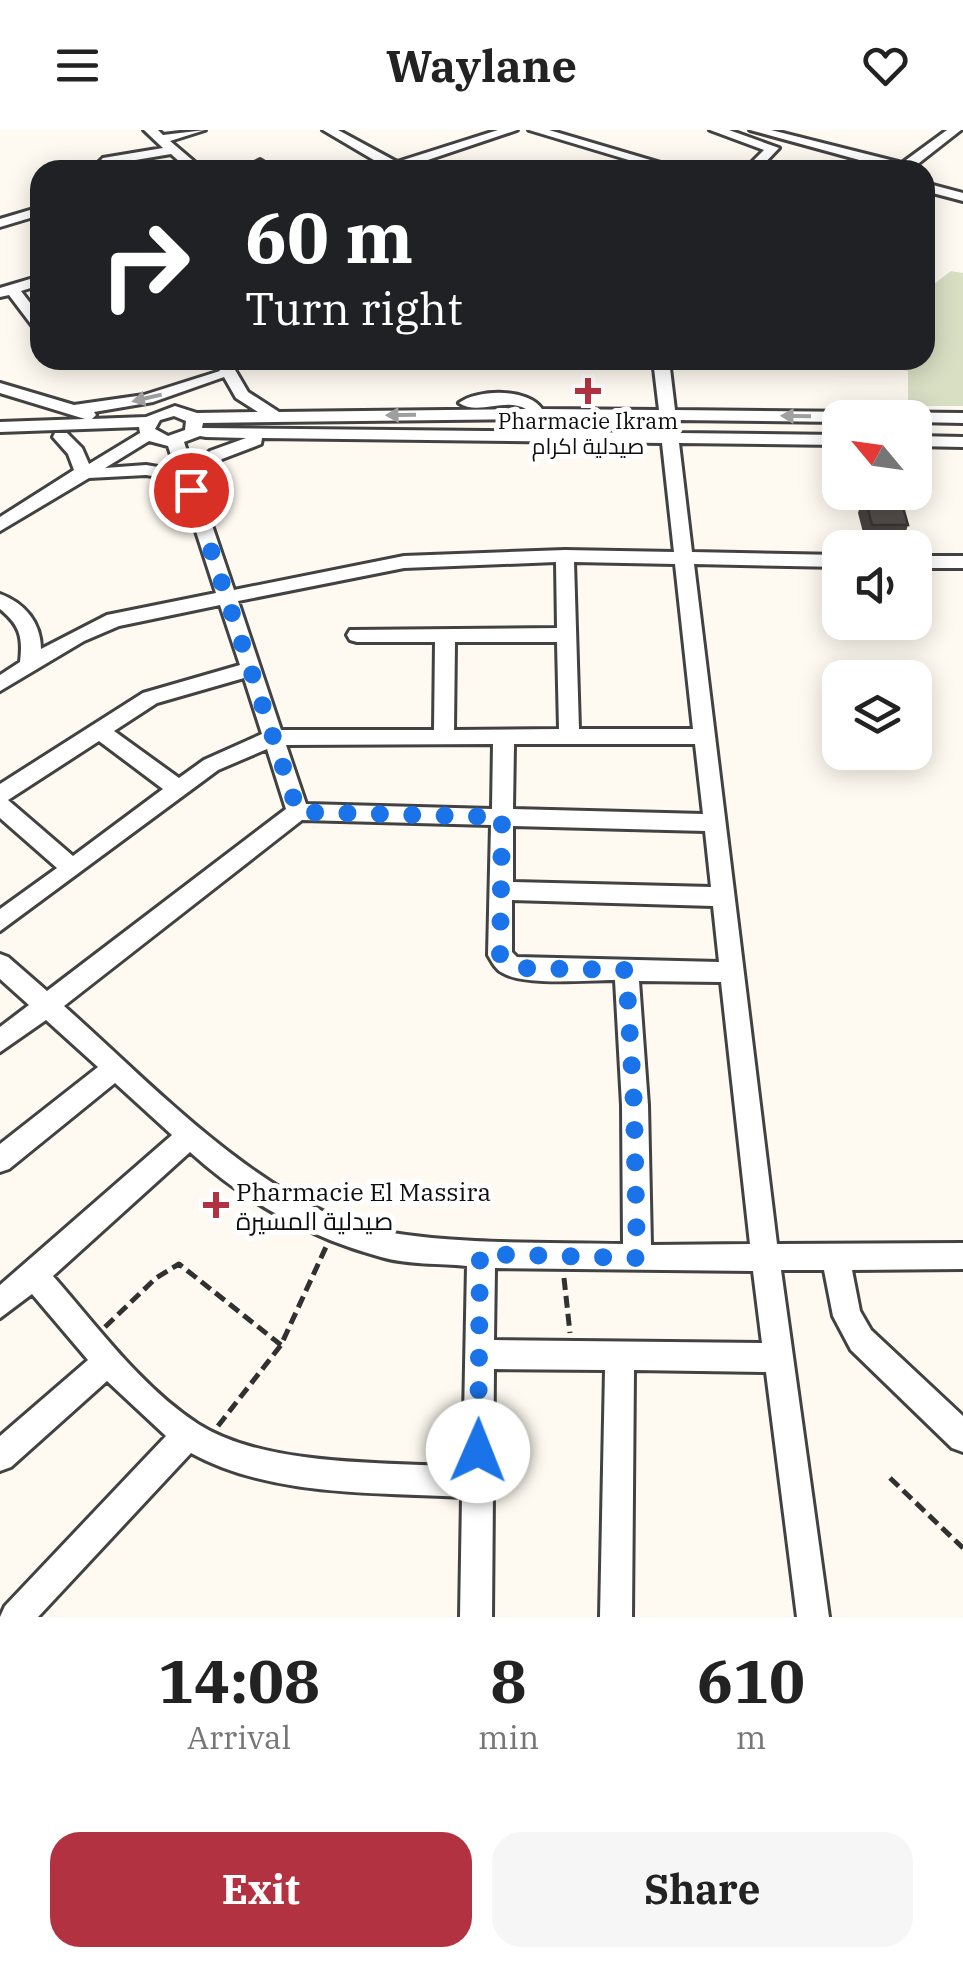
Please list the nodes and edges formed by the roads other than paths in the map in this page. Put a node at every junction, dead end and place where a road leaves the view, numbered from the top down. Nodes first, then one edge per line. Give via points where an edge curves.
1 (199, 130) edge
2 (329, 130) edge
3 (510, 130) edge
4 (536, 130) edge
5 (716, 130) edge
6 (756, 130) edge
7 (954, 130) edge
8 (156, 135) edge
9 (773, 148) junction
10 (174, 150) junction
11 (114, 160) edge
12 (186, 160) edge
13 (379, 160) edge
14 (421, 160) edge
15 (642, 160) edge
16 (761, 160) edge
17 (820, 160) edge
18 (873, 160) edge
19 (919, 160) edge
20 (935, 175) edge
21 (963, 182) edge
22 (935, 190) edge
23 (963, 197) edge
24 (30, 217) edge
25 (0, 223) edge
26 (30, 283) edge
27 (6, 291) edge
28 (30, 316) edge
29 (217, 370) edge
30 (221, 370) edge
31 (226, 370) edge
32 (662, 370) edge
33 (0, 388) edge
34 (74, 410) junction
35 (534, 414) junction
36 (454, 415) junction
37 (286, 416) junction
38 (963, 418) edge
39 (105, 422) junction
40 (667, 426) junction
41 (0, 427) edge
42 (168, 429) junction
43 (274, 435) junction
44 (454, 436) junction
45 (61, 437) junction
46 (537, 438) junction
47 (0, 439) edge
48 (822, 439) edge
49 (932, 441) edge
50 (963, 442) edge
51 (95, 475) junction
52 (75, 477) junction
53 (190, 487) junction
54 (45, 498) junction
55 (0, 525) edge
56 (566, 556) junction
57 (683, 560) junction
58 (822, 561) edge
59 (932, 562) edge
60 (963, 562) edge
61 (0, 600) edge
62 (228, 600) junction
63 (444, 634) junction
64 (357, 635) dead end
65 (565, 635) junction
66 (30, 664) junction
67 (250, 669) junction
68 (0, 684) edge
69 (98, 730) junction
70 (705, 736) junction
71 (504, 737) junction
72 (569, 737) junction
73 (274, 738) junction
74 (444, 738) junction
75 (177, 788) junction
76 (0, 795) edge
77 (0, 806) edge
78 (298, 812) junction
79 (502, 817) junction
80 (718, 823) junction
81 (71, 866) junction
82 (500, 891) junction
83 (726, 897) junction
84 (0, 922) edge
85 (0, 964) edge
86 (626, 970) junction
87 (734, 972) junction
88 (46, 1006) junction
89 (0, 1041) edge
90 (114, 1069) junction
91 (188, 1137) junction
92 (0, 1160) edge
93 (480, 1254) junction
94 (963, 1256) edge
95 (835, 1257) junction
96 (637, 1258) junction
97 (765, 1258) junction
98 (34, 1274) junction
99 (0, 1304) edge
100 (99, 1351) junction
101 (480, 1354) junction
102 (779, 1358) junction
103 (620, 1359) junction
104 (963, 1437) edge
105 (196, 1439) junction
106 (0, 1456) edge
107 (478, 1483) junction
108 (16, 1617) edge
109 (476, 1617) edge
110 (616, 1617) edge
111 (812, 1617) edge

1 - 8 street
2 - 13 street
3 - 14 street
4 - 15 street
5 - 9 street
6 - 18 street
7 - 19 street
8 - 10 street
9 - 16 street
9 - 17 street
10 - 11 street
10 - 12 street
20 - 21 street
22 - 23 street
24 - 25 street
26 - 27 street
27 - 28 street
29 -> 34 street via 147,399
30 - 42 street
31 - 37 street via 250,403
32 - 40 street
33 - 34 street
34 - 39 street
35 - 36 street
35 - 40 street
35 - 46 street
36 -> 37 street
36 - 44 street
37 - 42 street
38 -> 40 street
39 - 41 street
39 - 42 street
40 - 46 street
40 - 48 street
40 - 57 street
42 - 43 street
42 - 45 street
42 - 51 street
42 - 52 street
42 - 53 street
43 - 44 street
43 - 53 street via 216,455
44 - 46 street
45 - 47 street
45 - 52 street via 82,463
49 - 50 street
51 - 53 street via 155,471
51 - 54 street
52 - 54 street
53 - 62 street
54 - 55 street
56 - 57 street
56 - 62 street via 404,562
56 - 65 street
57 - 58 street
57 - 70 street
59 - 60 street
61 - 66 street via 29,625
62 - 66 street via 114,620
62 - 67 street
63 - 64 street
63 - 65 street
63 - 74 street
65 - 72 street
66 - 68 street
67 - 69 street via 169,690
67 - 73 street
69 - 75 street
69 - 76 street
70 - 72 street
70 - 80 street
71 - 72 street
71 - 74 street
71 - 79 street
73 - 74 street
73 - 75 street via 230,754
73 - 78 street
75 - 81 street
77 - 81 street
78 - 79 street
78 - 88 street
79 - 80 street
79 - 82 street
80 - 83 street
81 - 84 street
82 - 83 street
82 - 86 street via 500,955 510,966
83 - 87 street
85 - 88 street
86 - 87 street
86 - 96 street
87 - 97 street
88 - 89 street
88 - 90 street
90 - 91 street
90 - 92 street
91 - 93 street via 234,1176 332,1228 383,1245
91 - 98 street
93 - 96 street
93 - 101 street
94 - 95 street
95 - 97 street
95 - 104 street via 847,1316 861,1340
96 - 97 street
97 - 102 street
98 - 99 street
98 - 100 street
100 - 105 street
100 - 106 street
101 - 103 street
101 - 107 street
102 - 103 street
102 - 111 street
103 - 110 street
105 - 107 street via 243,1458 290,1466
105 - 108 street
107 - 109 street

